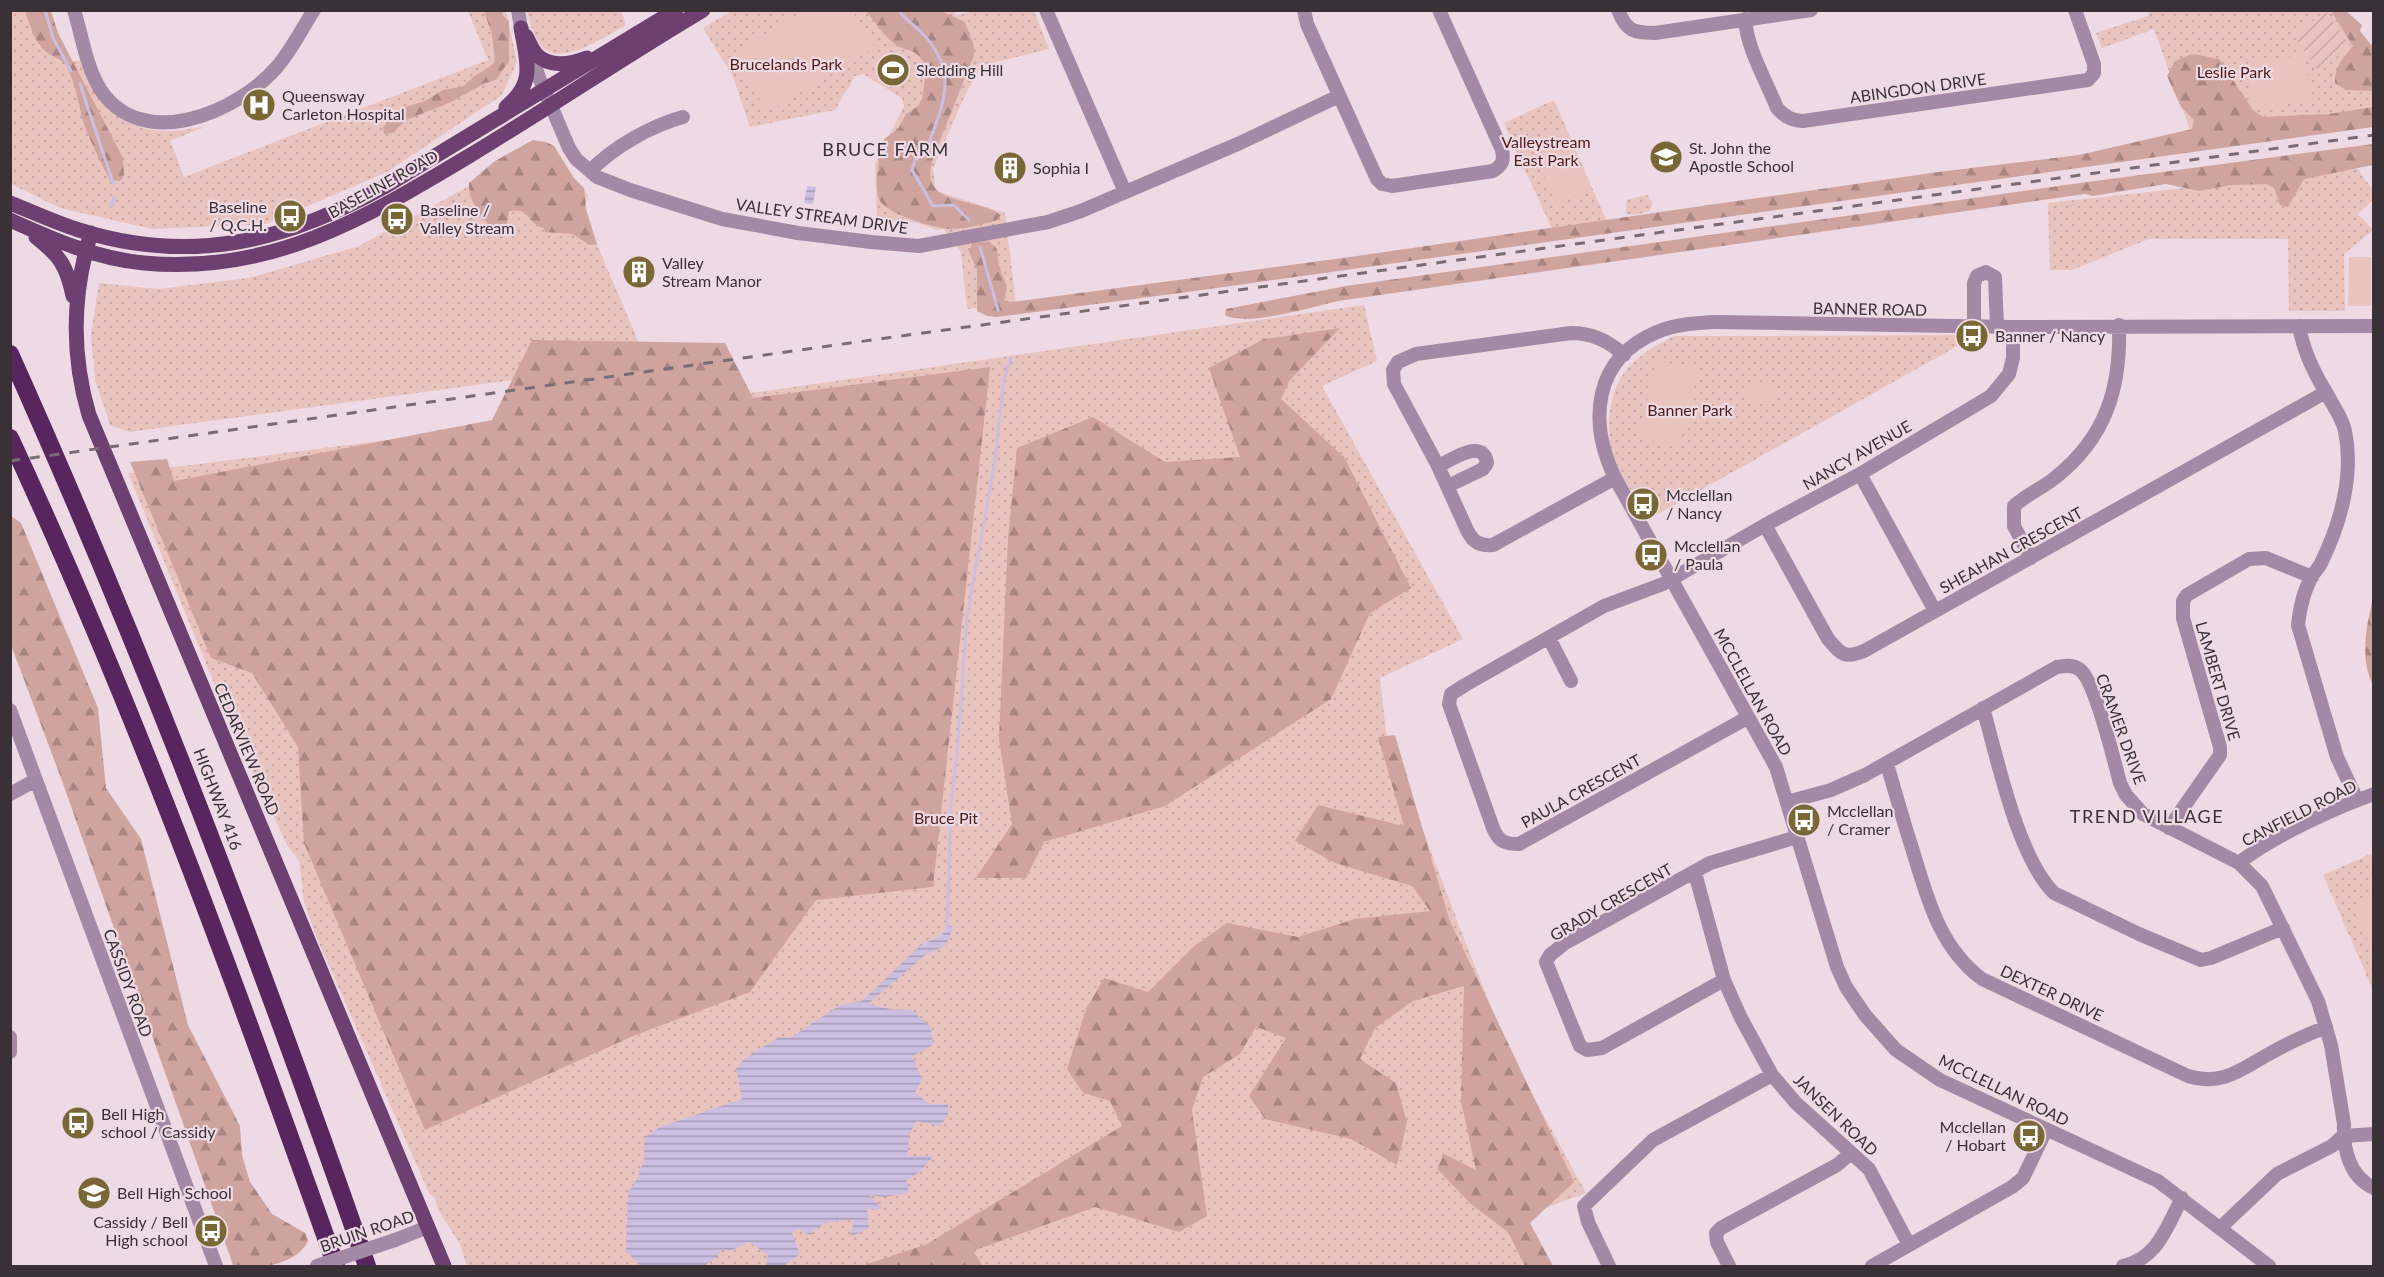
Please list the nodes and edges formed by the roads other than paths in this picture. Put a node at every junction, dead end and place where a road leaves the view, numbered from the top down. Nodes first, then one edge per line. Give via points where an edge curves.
1 (75, 10) edge
2 (314, 10) edge
3 (518, 10) edge
4 (676, 10) edge
5 (1046, 10) edge
6 (1304, 10) edge
7 (1439, 10) edge
8 (1618, 10) edge
9 (1811, 10) edge
10 (2075, 10) edge
11 (694, 13) edge
12 (1745, 19) junction
13 (521, 28) junction
14 (621, 44) junction
15 (545, 91) junction
16 (1339, 96) junction
17 (551, 106) junction
18 (683, 117) dead end
19 (473, 133) junction
20 (590, 171) junction
21 (1125, 192) junction
22 (10, 203) edge
23 (14, 221) edge
24 (91, 233) junction
25 (86, 251) junction
26 (76, 308) junction
27 (2119, 326) junction
28 (2299, 326) junction
29 (2373, 326) edge
30 (1974, 327) junction
31 (1997, 327) junction
32 (2013, 327) junction
33 (10, 354) edge
34 (1624, 354) junction
35 (2326, 392) junction
36 (10, 438) edge
37 (1438, 466) junction
38 (1860, 474) junction
39 (1615, 478) junction
40 (1448, 486) junction
41 (1765, 525) junction
42 (2031, 558) junction
43 (2312, 576) junction
44 (1671, 579) junction
45 (1935, 611) junction
46 (1549, 638) junction
47 (1571, 681) dead end
48 (1983, 708) junction
49 (10, 710) edge
50 (1747, 718) junction
51 (1887, 764) junction
52 (36, 780) junction
53 (10, 794) edge
54 (2373, 794) edge
55 (2357, 800) junction
56 (1787, 802) junction
57 (2169, 828) junction
58 (1797, 837) junction
59 (2239, 863) junction
60 (1695, 873) junction
61 (2283, 928) junction
62 (1724, 980) junction
63 (2326, 1027) junction
64 (10, 1037) edge
65 (10, 1052) edge
66 (1772, 1075) junction
67 (2046, 1130) junction
68 (2373, 1134) edge
69 (2343, 1136) junction
70 (1850, 1154) junction
71 (2373, 1188) edge
72 (2182, 1198) junction
73 (428, 1227) junction
74 (2220, 1228) junction
75 (1909, 1245) junction
76 (216, 1266) edge
77 (317, 1266) edge
78 (336, 1266) edge
79 (367, 1266) edge
80 (444, 1266) edge
81 (1609, 1266) edge
82 (1729, 1266) edge
83 (1872, 1266) edge
84 (2122, 1266) edge
85 (2269, 1266) edge

1 - 2 street via 90,69 101,90 113,105 140,119 166,124 219,110 253,88 285,57
3 - 13 street, VALLEY STREAM DRIVE
4 - 14 main road, BASELINE ROAD
5 - 21 street
6 - 16 street via 1306,24
7 - 16 street via 1502,150 1501,166 1493,171 1392,186 1382,184
8 - 12 street via 1630,30 1654,33
9 - 12 street
10 - 12 street, ABINGDON DRIVE via 2094,64 2094,73 2088,80 1803,121 1792,120 1778,108 1750,44
11 - 17 main road, BASELINE ROAD
13 - 14 main road via 536,54 559,64 576,62
13 - 15 street, VALLEY STREAM DRIVE
13 - 19 main road via 528,69 522,90
14 - 15 main road, BASELINE ROAD
15 - 17 street, VALLEY STREAM DRIVE
15 - 19 main road, BASELINE ROAD
16 - 21 street, VALLEY STREAM DRIVE
17 - 20 street, VALLEY STREAM DRIVE via 572,153
17 - 25 main road, BASELINE ROAD via 382,208 335,231 284,249 224,261 172,265 141,263
18 - 20 street via 664,122 605,156
19 - 24 main road, BASELINE ROAD via 355,203 257,240 186,247 129,242
20 - 21 street, VALLEY STREAM DRIVE via 630,190 722,219 798,233 919,246 1048,222
22 - 24 main road, BASELINE ROAD
23 - 25 main road, BASELINE ROAD
23 - 26 main road via 62,261
24 - 25 main road, CEDARVIEW ROAD
25 - 26 main road, CEDARVIEW ROAD
26 - 73 main road, CEDARVIEW ROAD via 80,381 97,437
27 - 28 street, BANNER ROAD
27 - 32 street, BANNER ROAD
27 - 42 street via 2120,355 2113,396 2097,435 2054,480 2014,506 2014,526
28 - 29 street, BANNER ROAD
28 - 35 street via 2302,344
30 - 31 street, BANNER ROAD
30 - 31 street via 1974,283 1977,276 1986,272 1995,277
30 - 34 street, BANNER ROAD via 1706,323 1659,331
31 - 32 street, BANNER ROAD
32 - 38 street, NANCY AVENUE via 2009,374 1991,396
33 - 79 highway, HIGHWAY 416 via 155,692 313,1110
34 - 37 street via 1612,344 1583,333 1570,333 1416,354 1400,360 1393,370 1394,384
34 - 39 street, BANNER ROAD via 1605,384 1598,409 1604,456
35 - 42 street, SHEAHAN CRESCENT
35 - 43 street via 2345,430 2347,489 2322,562
36 - 78 highway via 141,740
37 - 40 street
37 - 40 street via 1474,449 1486,456 1483,469
38 - 41 street, NANCY AVENUE
38 - 45 street
39 - 40 street via 1493,545 1481,545 1472,539
39 - 44 street, BANNER ROAD
41 - 44 street, NANCY AVENUE
41 - 45 street, SHEAHAN CRESCENT via 1828,639 1841,654 1850,657 1864,651
42 - 45 street, SHEAHAN CRESCENT
43 - 55 street via 2300,602 2298,625 2337,757
43 - 57 street, LAMBERT DRIVE via 2266,558 2249,559 2183,601 2183,618 2220,754
44 - 46 street, PAULA CRESCENT via 1604,606
44 - 50 street, MCCLELLAN ROAD
46 - 47 street
46 - 50 street, PAULA CRESCENT via 1451,694 1449,704 1493,828 1498,839 1506,844 1519,844
48 - 51 street, CRAMER DRIVE
48 - 57 street, CRAMER DRIVE via 2057,667 2081,669 2092,688 2126,795 2142,814
48 - 61 street via 2022,841 2043,882 2054,893 2201,960
49 - 52 street, CASSIDY ROAD
50 - 56 street, MCCLELLAN ROAD via 1776,766
51 - 56 street, CRAMER DRIVE via 1831,790
51 - 63 street, DEXTER DRIVE via 1931,912 1949,946 1982,979 2201,1080 2244,1070
52 - 53 street
52 - 76 street, CASSIDY ROAD
54 - 55 street, CANFIELD ROAD
55 - 59 street, CANFIELD ROAD via 2286,834
56 - 58 street, MCCLELLAN ROAD
57 - 59 street, CRAMER DRIVE
58 - 60 street, GRADY CRESCENT via 1710,863
58 - 67 street, MCCLELLAN ROAD via 1837,967 1846,987 1883,1037 1940,1080
59 - 61 street, CRAMER DRIVE via 2262,886
60 - 62 street, JANSEN ROAD
60 - 62 street, GRADY CRESCENT via 1565,944 1546,962 1580,1046 1587,1050 1602,1048
61 - 63 street, CRAMER DRIVE via 2318,1001
62 - 66 street, JANSEN ROAD
63 - 69 street, CRAMER DRIVE
64 - 65 street
66 - 70 street, JANSEN ROAD
66 - 81 street via 1653,1140 1584,1206
67 - 72 street, MCCLELLAN ROAD via 2158,1181
67 - 75 street via 2018,1183
68 - 69 street
69 - 71 street, CRAMER DRIVE via 2355,1174
69 - 74 street via 2332,1146 2277,1174
70 - 75 street, JANSEN ROAD via 1869,1169
70 - 82 street via 1837,1165 1721,1228 1716,1233 1717,1242
72 - 74 street, MCCLELLAN ROAD
72 - 84 street via 2153,1250 2136,1263
73 - 77 street, BRUIN ROAD, bridge
73 - 80 main road, CEDARVIEW ROAD
74 - 85 street, MCCLELLAN ROAD
75 - 83 street

